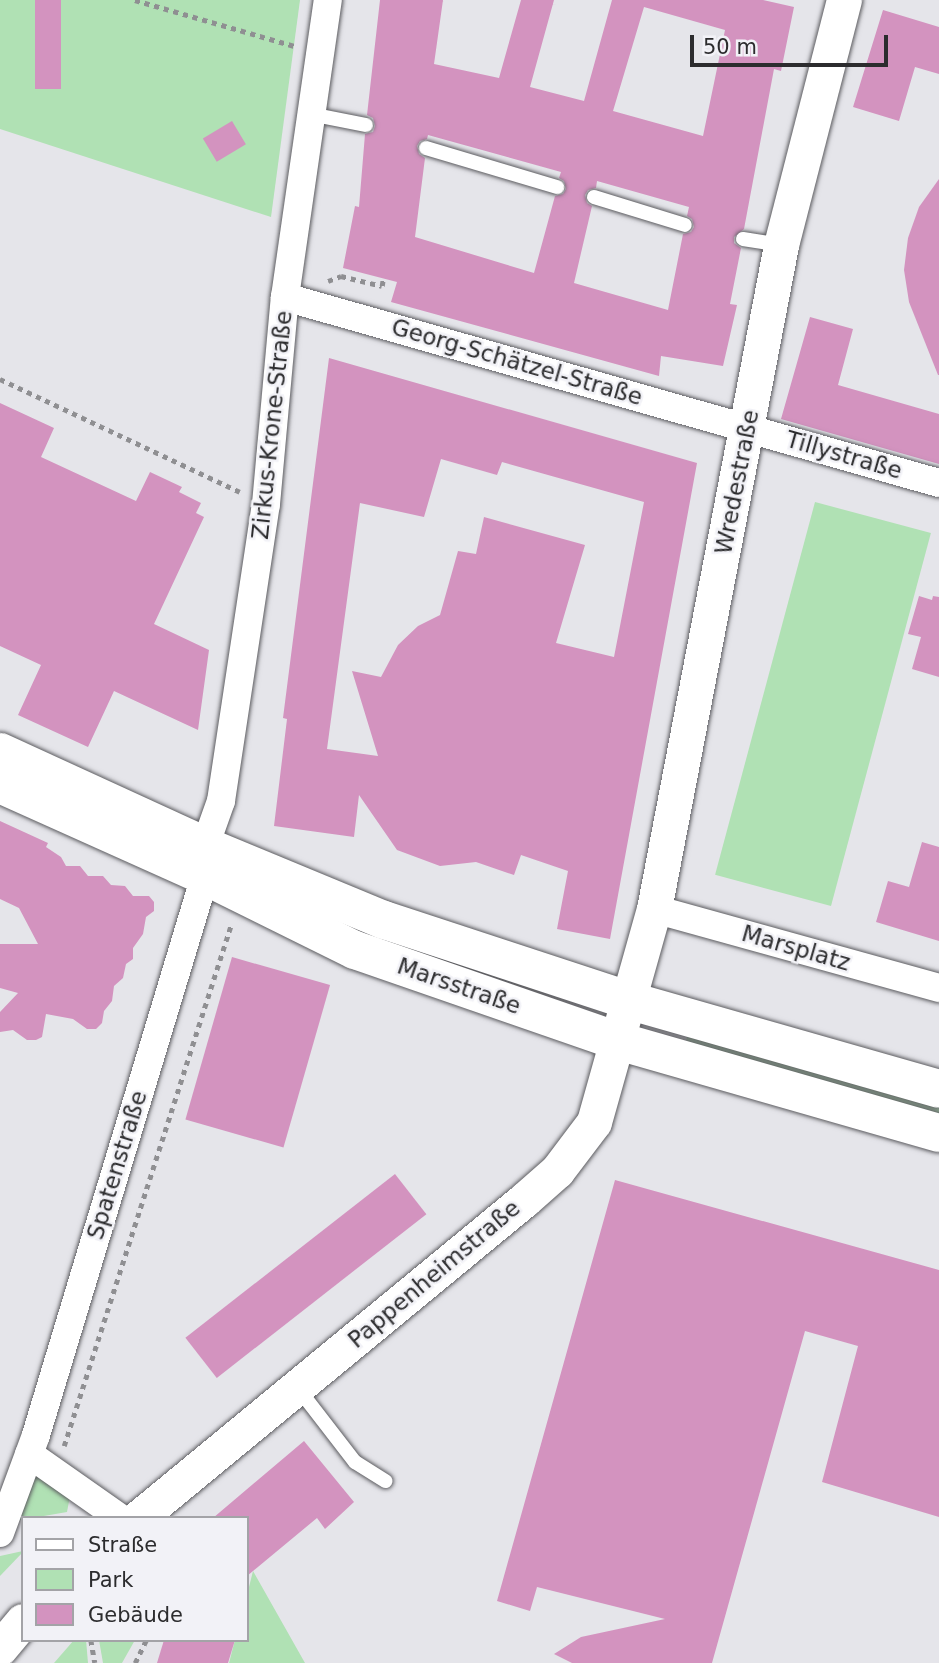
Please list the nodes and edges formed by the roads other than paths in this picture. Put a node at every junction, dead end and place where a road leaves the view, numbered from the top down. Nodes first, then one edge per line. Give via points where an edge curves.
1 (328, 0) edge
2 (844, 0) edge
3 (310, 114) junction
4 (366, 125) dead end
5 (426, 148) dead end
6 (557, 187) dead end
7 (594, 197) dead end
8 (685, 225) dead end
9 (743, 239) dead end
10 (781, 245) junction
11 (285, 297) junction
12 (748, 427) junction
13 (939, 483) edge
14 (0, 752) edge
15 (0, 784) edge
16 (205, 861) junction
17 (654, 909) junction
18 (632, 983) junction
19 (939, 988) edge
20 (618, 1041) junction
21 (939, 1088) edge
22 (939, 1133) edge
23 (296, 1387) junction
24 (29, 1454) junction
25 (386, 1481) dead end
26 (117, 1516) edge
27 (140, 1516) edge
28 (0, 1533) edge
29 (21, 1538) edge
30 (0, 1542) edge
31 (21, 1623) edge
32 (0, 1647) edge

1 - 3 street, Zirkus-Krone-Straße
2 - 10 street, Wredestraße
3 - 4 lane
3 - 11 street, Zirkus-Krone-Straße
5 - 6 lane
7 - 8 lane
9 - 10 lane
10 - 12 street, Wredestraße
11 - 12 street, Georg-Schätzel-Straße
11 - 16 street, Zirkus-Krone-Straße via 266,504 221,801
12 - 13 street, Tillystraße
12 - 17 street, Wredestraße
14 - 16 main road, Marsstraße
15 - 16 main road, Marsstraße
16 - 18 main road, Marsstraße via 384,920
16 - 20 main road, Marsstraße via 355,950
16 - 24 street, Spatenstraße
17 - 18 street, Wredestraße
17 - 19 street, Marsplatz
18 - 20 street, Pappenheimstraße
18 - 21 main road, Marsstraße
20 - 22 main road, Marsstraße
20 - 23 street, Pappenheimstraße via 594,1122 557,1171
23 - 25 lane via 355,1461
23 - 27 street, Pappenheimstraße
24 - 26 street
24 - 28 street, Spatenstraße
29 - 30 street
31 - 32 street

